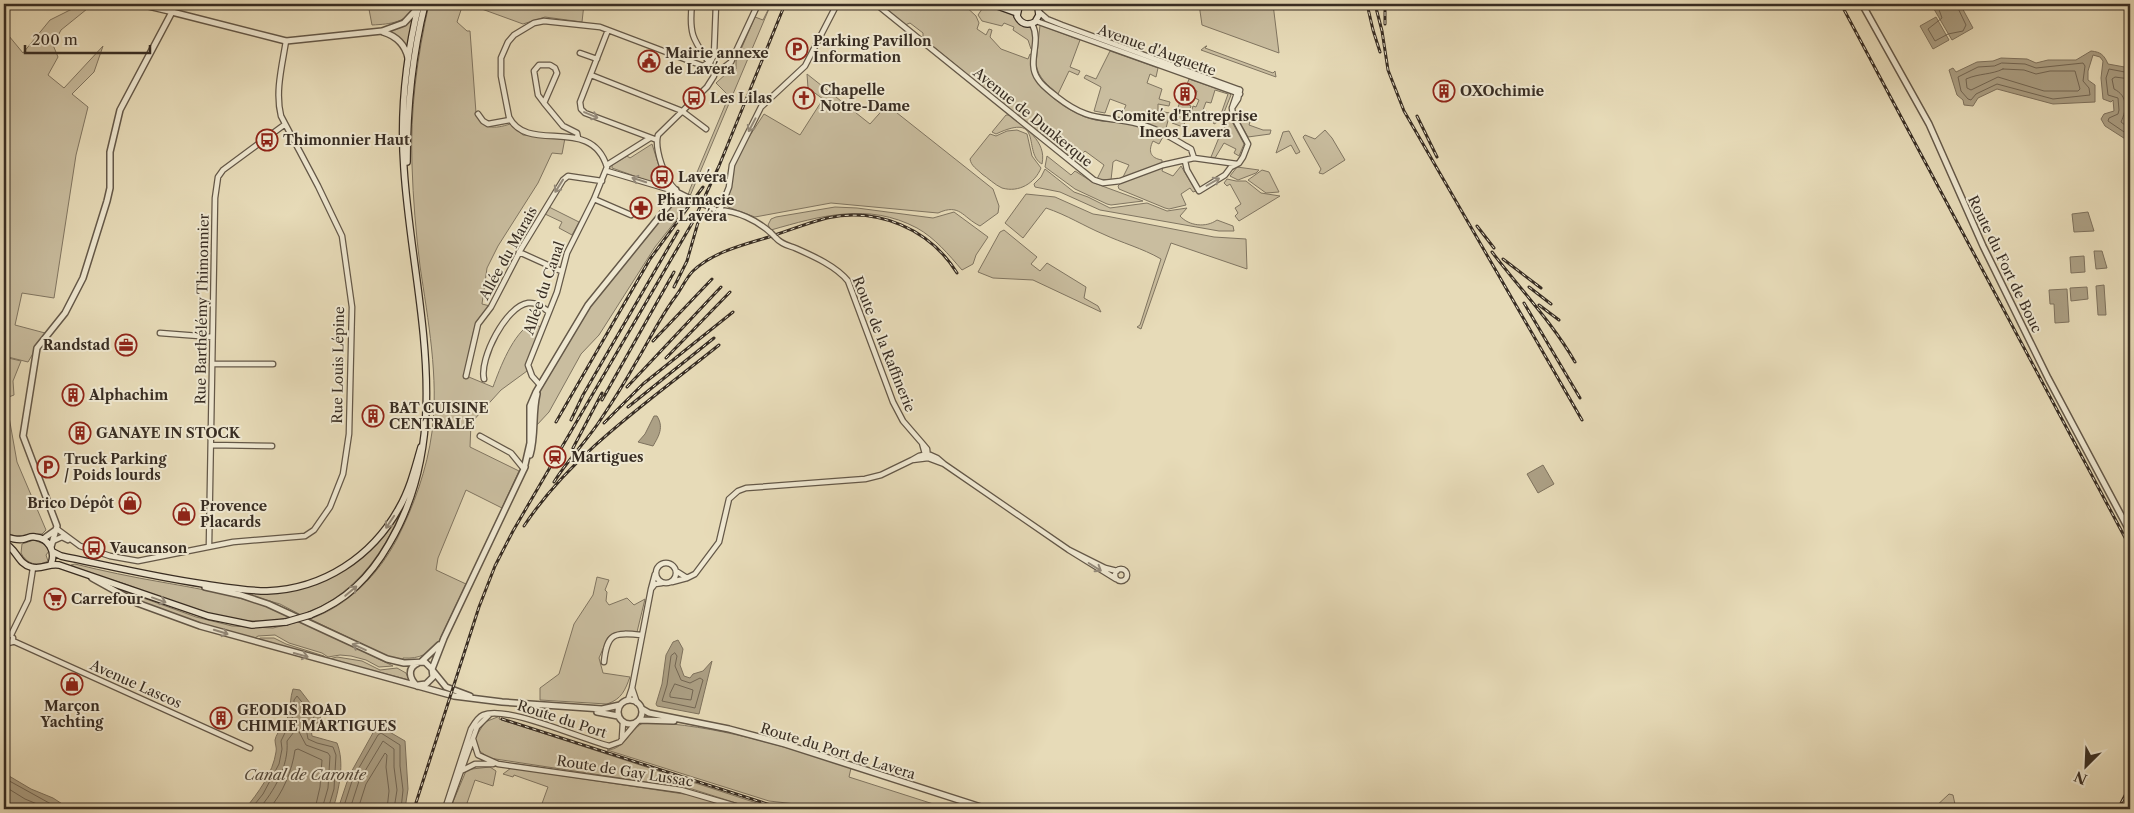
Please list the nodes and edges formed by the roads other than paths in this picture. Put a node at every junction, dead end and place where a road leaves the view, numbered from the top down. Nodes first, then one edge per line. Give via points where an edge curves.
1 (138, 4) edge
2 (425, 4) edge
3 (692, 4) edge
4 (716, 4) edge
5 (758, 4) edge
6 (837, 4) edge
7 (876, 4) edge
8 (992, 4) edge
9 (1006, 4) edge
10 (1022, 4) edge
11 (1034, 4) edge
12 (1862, 4) edge
13 (419, 5) edge
14 (172, 12) junction
15 (1040, 12) junction
16 (1017, 13) junction
17 (1034, 22) junction
18 (608, 30) junction
19 (382, 32) junction
20 (286, 41) junction
21 (580, 53) dead end
22 (597, 59) junction
23 (409, 62) junction
24 (710, 62) junction
25 (717, 70) junction
26 (592, 74) junction
27 (1239, 92) junction
28 (544, 103) junction
29 (682, 111) junction
30 (478, 114) dead end
31 (510, 120) junction
32 (284, 125) junction
33 (706, 129) dead end
34 (578, 138) junction
35 (650, 138) junction
36 (657, 140) junction
37 (1194, 158) junction
38 (1184, 161) junction
39 (1224, 162) junction
40 (1237, 164) junction
41 (606, 165) junction
42 (607, 170) junction
43 (1227, 173) junction
44 (602, 181) junction
45 (674, 193) junction
46 (594, 199) junction
47 (407, 202) junction
48 (720, 210) junction
49 (631, 215) dead end
50 (519, 252) junction
51 (562, 271) junction
52 (549, 312) junction
53 (160, 333) dead end
54 (212, 337) junction
55 (212, 364) junction
56 (273, 364) dead end
57 (466, 376) dead end
58 (484, 379) dead end
59 (540, 384) junction
60 (426, 428) junction
61 (480, 436) dead end
62 (211, 445) junction
63 (272, 446) dead end
64 (927, 455) junction
65 (524, 469) junction
66 (57, 528) junction
67 (2130, 532) edge
68 (4, 536) edge
69 (23, 539) junction
70 (43, 539) junction
71 (4, 543) edge
72 (209, 545) junction
73 (80, 546) junction
74 (52, 547) junction
75 (1069, 550) junction
76 (16, 552) junction
77 (51, 564) junction
78 (33, 568) junction
79 (676, 571) junction
80 (1117, 571) junction
81 (80, 572) junction
82 (655, 572) junction
83 (687, 578) junction
84 (1116, 579) junction
85 (180, 581) junction
86 (671, 582) junction
87 (662, 583) junction
88 (651, 589) junction
89 (641, 635) junction
90 (4, 637) edge
91 (12, 638) junction
92 (444, 638) junction
93 (7, 643) junction
94 (4, 649) edge
95 (420, 662) junction
96 (604, 662) dead end
97 (433, 670) junction
98 (417, 686) junction
99 (632, 688) junction
100 (483, 700) junction
101 (628, 700) junction
102 (638, 703) junction
103 (620, 705) junction
104 (572, 708) junction
105 (642, 709) junction
106 (493, 713) junction
107 (618, 716) junction
108 (681, 721) junction
109 (623, 722) junction
110 (638, 722) junction
111 (472, 739) junction
112 (622, 740) junction
113 (250, 748) dead end
114 (478, 755) junction
115 (465, 756) junction
116 (475, 764) junction
117 (498, 764) junction
118 (462, 771) junction
119 (446, 809) edge
120 (746, 809) edge
121 (987, 809) edge

1 - 14 street
2 - 47 main road via 410,88
3 - 24 street via 691,33
4 - 24 street via 714,55
5 - 25 street via 731,62
6 -> 48 street via 809,61 761,107 732,165 729,187
7 - 38 street, Avenue de Dunkerque via 1089,177 1103,183 1114,182
8 - 16 main road
9 - 10 main road
10 - 16 main road
11 - 15 main road
12 - 67 street, Route du Fort de Bouc via 1929,124 1968,214
13 - 19 street via 404,23
13 - 23 main road
14 - 20 street
14 - 66 street via 120,110 110,152 107,201 83,278 64,313 37,348 23,436
15 - 17 main road
15 - 27 street, Avenue d'Auguette via 1054,22
16 - 17 main road via 1021,22
17 - 27 street, Avenue d'Auguette
17 - 37 street via 1037,40 1033,63 1036,76 1047,89 1075,110 1106,120 1141,124 1165,134 1191,149
18 - 22 street
18 - 24 street via 701,66
18 - 31 street via 544,21 514,35 505,48 500,68
19 - 20 street
19 - 23 street via 392,35 402,44
20 - 32 street, Rue Louis Lépine via 278,105
21 - 22 street
22 - 26 street
23 - 47 main road via 403,139
24 - 25 street
25 - 29 street via 719,76 714,76
26 - 29 street
26 -> 35 street via 579,104 582,111
27 - 40 street via 1232,108 1233,116 1248,144
28 - 28 street via 557,73 550,65 539,65 534,71 538,95
28 - 34 street via 563,126 577,133
29 - 33 street
29 - 36 street via 661,130
30 - 31 street via 488,124
31 - 34 street via 527,134
32 - 54 street, Rue Barthélémy Thimonnier via 230,163 218,177
32 - 72 street, Rue Louis Lépine via 342,236 352,307 349,434 343,474 330,507 306,536
34 - 41 street via 596,149
35 - 36 street
35 - 41 street
36 - 45 street
37 - 38 street, Avenue de Dunkerque
37 - 39 street
38 -> 43 street via 1199,191
39 - 40 street
39 - 43 street
40 - 43 street
41 - 42 street
42 - 44 street, Allée du Canal
45 -> 42 street, Route de la Raffinerie
44 - 46 street, Allée du Canal
44 -> 50 street, Allée du Marais via 568,176 563,180
45 - 48 street, Route de la Raffinerie, bridge
45 - 59 street via 665,209 588,305
46 - 49 street
46 - 51 street, Allée du Canal via 567,253
47 - 60 main road via 427,372
48 - 64 street, Route de la Raffinerie via 735,212 760,224 783,244 837,270 848,281 893,402 903,421 926,446
50 - 51 street
50 - 57 street, Allée du Marais via 491,307 478,324
51 - 52 street, Allée du Canal
52 - 58 street via 533,303 523,304 516,310 491,342
52 - 59 street, Allée du Canal via 528,365
53 - 54 street
54 - 55 street, Rue Barthélémy Thimonnier
55 - 56 street
55 - 62 street, Rue Barthélémy Thimonnier
59 - 65 street via 531,402 530,443
81 -> 60 main road, bridge via 225,621 252,624 286,622 310,615 356,588 386,550 414,490
60 -> 85 main road via 399,508 375,543 344,568 310,584 268,591
61 - 65 street via 511,454
62 - 63 street
62 - 72 street, Rue Barthélémy Thimonnier
64 - 75 street
64 - 83 street via 865,479 738,491 727,503 719,542 695,574
65 - 92 street
66 - 70 street
66 - 73 street
66 - 74 street
68 - 69 main road
69 - 70 main road via 33,536
69 - 76 main road
70 - 74 main road
71 - 76 main road
72 - 73 street via 138,561
73 - 74 street via 62,537
74 - 77 main road
74 - 85 main road via 62,556
75 - 80 street
75 -> 84 street
76 - 78 main road via 21,561
77 - 78 main road
77 - 81 main road
78 - 91 street via 28,600
79 - 82 street via 667,563 660,564
79 - 83 street
79 - 86 street
80 - 84 street
80 - 84 street via 1125,570 1128,576 1123,581
81 -> 98 street via 137,603 200,626
82 - 87 street
82 - 88 street
83 - 86 street
95 -> 85 street via 387,659 268,604
86 - 87 street
87 - 88 street
88 - 89 street
89 - 96 street via 622,634 611,638 606,645
89 - 99 street
90 - 91 street
90 - 93 street
91 - 93 street
91 - 113 street, Avenue Lascos
92 - 95 street
92 - 97 street
93 - 94 street
95 - 97 street
95 - 98 street via 411,668 410,673
97 - 98 street via 429,683
97 - 100 street via 446,688
98 - 100 street
99 - 101 street
99 - 102 street
100 - 104 street
101 - 102 street
101 - 103 street
102 - 105 street
103 - 104 street via 602,709
103 - 107 street
104 - 107 street
105 - 108 street, Route du Port de Lavera
105 - 110 street
106 - 111 street via 480,723
106 - 112 street, Route du Port via 512,714 609,746
106 - 115 street via 476,722
107 - 109 street
108 - 110 street, Route du Port de Lavera
108 - 121 street, Route du Port de Lavera via 729,729 785,744
109 - 110 street via 629,725
109 - 112 street, Route du Port
110 - 112 street, Route du Port
111 - 114 street
111 - 115 street
114 - 115 street, Route de Gay Lussac
114 - 117 street, Route de Gay Lussac
115 - 116 street, Route de Gay Lussac
115 - 118 street
115 - 119 street
116 - 117 street, Route de Gay Lussac
116 - 118 street, Route de Gay Lussac
117 - 120 street, Route de Gay Lussac via 681,790
118 - 119 street

